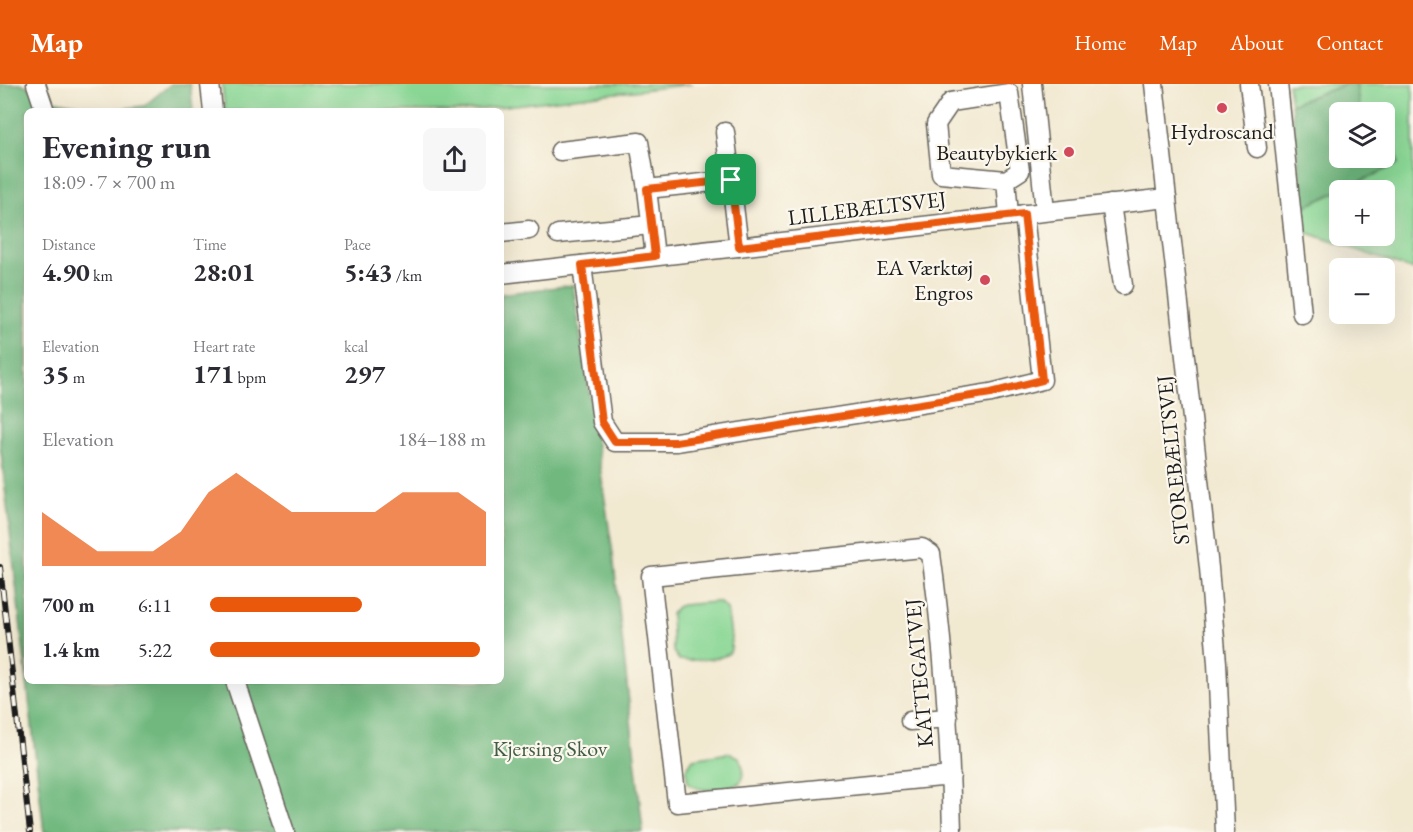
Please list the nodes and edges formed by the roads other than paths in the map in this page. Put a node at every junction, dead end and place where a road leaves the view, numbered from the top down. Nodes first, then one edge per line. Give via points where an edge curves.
1 (36, 84) edge
2 (210, 84) edge
3 (1032, 84) edge
4 (1154, 84) edge
5 (1249, 84) edge
6 (1278, 84) edge
7 (44, 108) edge
8 (213, 108) edge
9 (725, 132) dead end
10 (1257, 148) dead end
11 (560, 151) dead end
12 (731, 180) junction
13 (1006, 180) junction
14 (647, 189) junction
15 (1167, 198) junction
16 (1111, 204) junction
17 (1045, 211) junction
18 (1017, 215) junction
19 (651, 225) junction
20 (529, 230) dead end
21 (504, 233) edge
22 (558, 234) dead end
23 (739, 247) junction
24 (655, 256) junction
25 (582, 265) junction
26 (504, 274) edge
27 (1123, 285) dead end
28 (1302, 314) dead end
29 (236, 684) edge
30 (948, 718) junction
31 (910, 721) dead end
32 (951, 776) junction
33 (285, 832) edge
34 (952, 832) edge
35 (1225, 832) edge

1 - 7 street
2 - 8 street
3 - 17 street
4 - 15 street, STOREBÆLTSVEJ
5 - 10 street
6 - 28 street
9 - 12 street
11 - 14 street via 639,142
12 - 14 street
12 - 23 street
13 - 13 street via 1020,171 1009,93 951,102 936,124 941,174
13 - 18 street
14 - 19 street
15 - 16 street, LILLEBÆLTSVEJ
15 - 35 street, STOREBÆLTSVEJ via 1209,568
16 - 17 street, LILLEBÆLTSVEJ
16 - 27 street
17 - 18 street, LILLEBÆLTSVEJ
18 - 23 street, LILLEBÆLTSVEJ
18 - 25 street via 1042,380 991,393 676,442 615,442 602,422
19 - 22 street
19 - 24 street
20 - 21 street
23 - 24 street, LILLEBÆLTSVEJ
24 - 25 street, LILLEBÆLTSVEJ
25 - 26 street, LILLEBÆLTSVEJ
29 - 33 street
30 - 31 street
30 - 32 street, KATTEGATVEJ
30 - 32 street, KATTEGATVEJ via 931,554 922,548 651,576 677,803
32 - 34 street, KATTEGATVEJ

